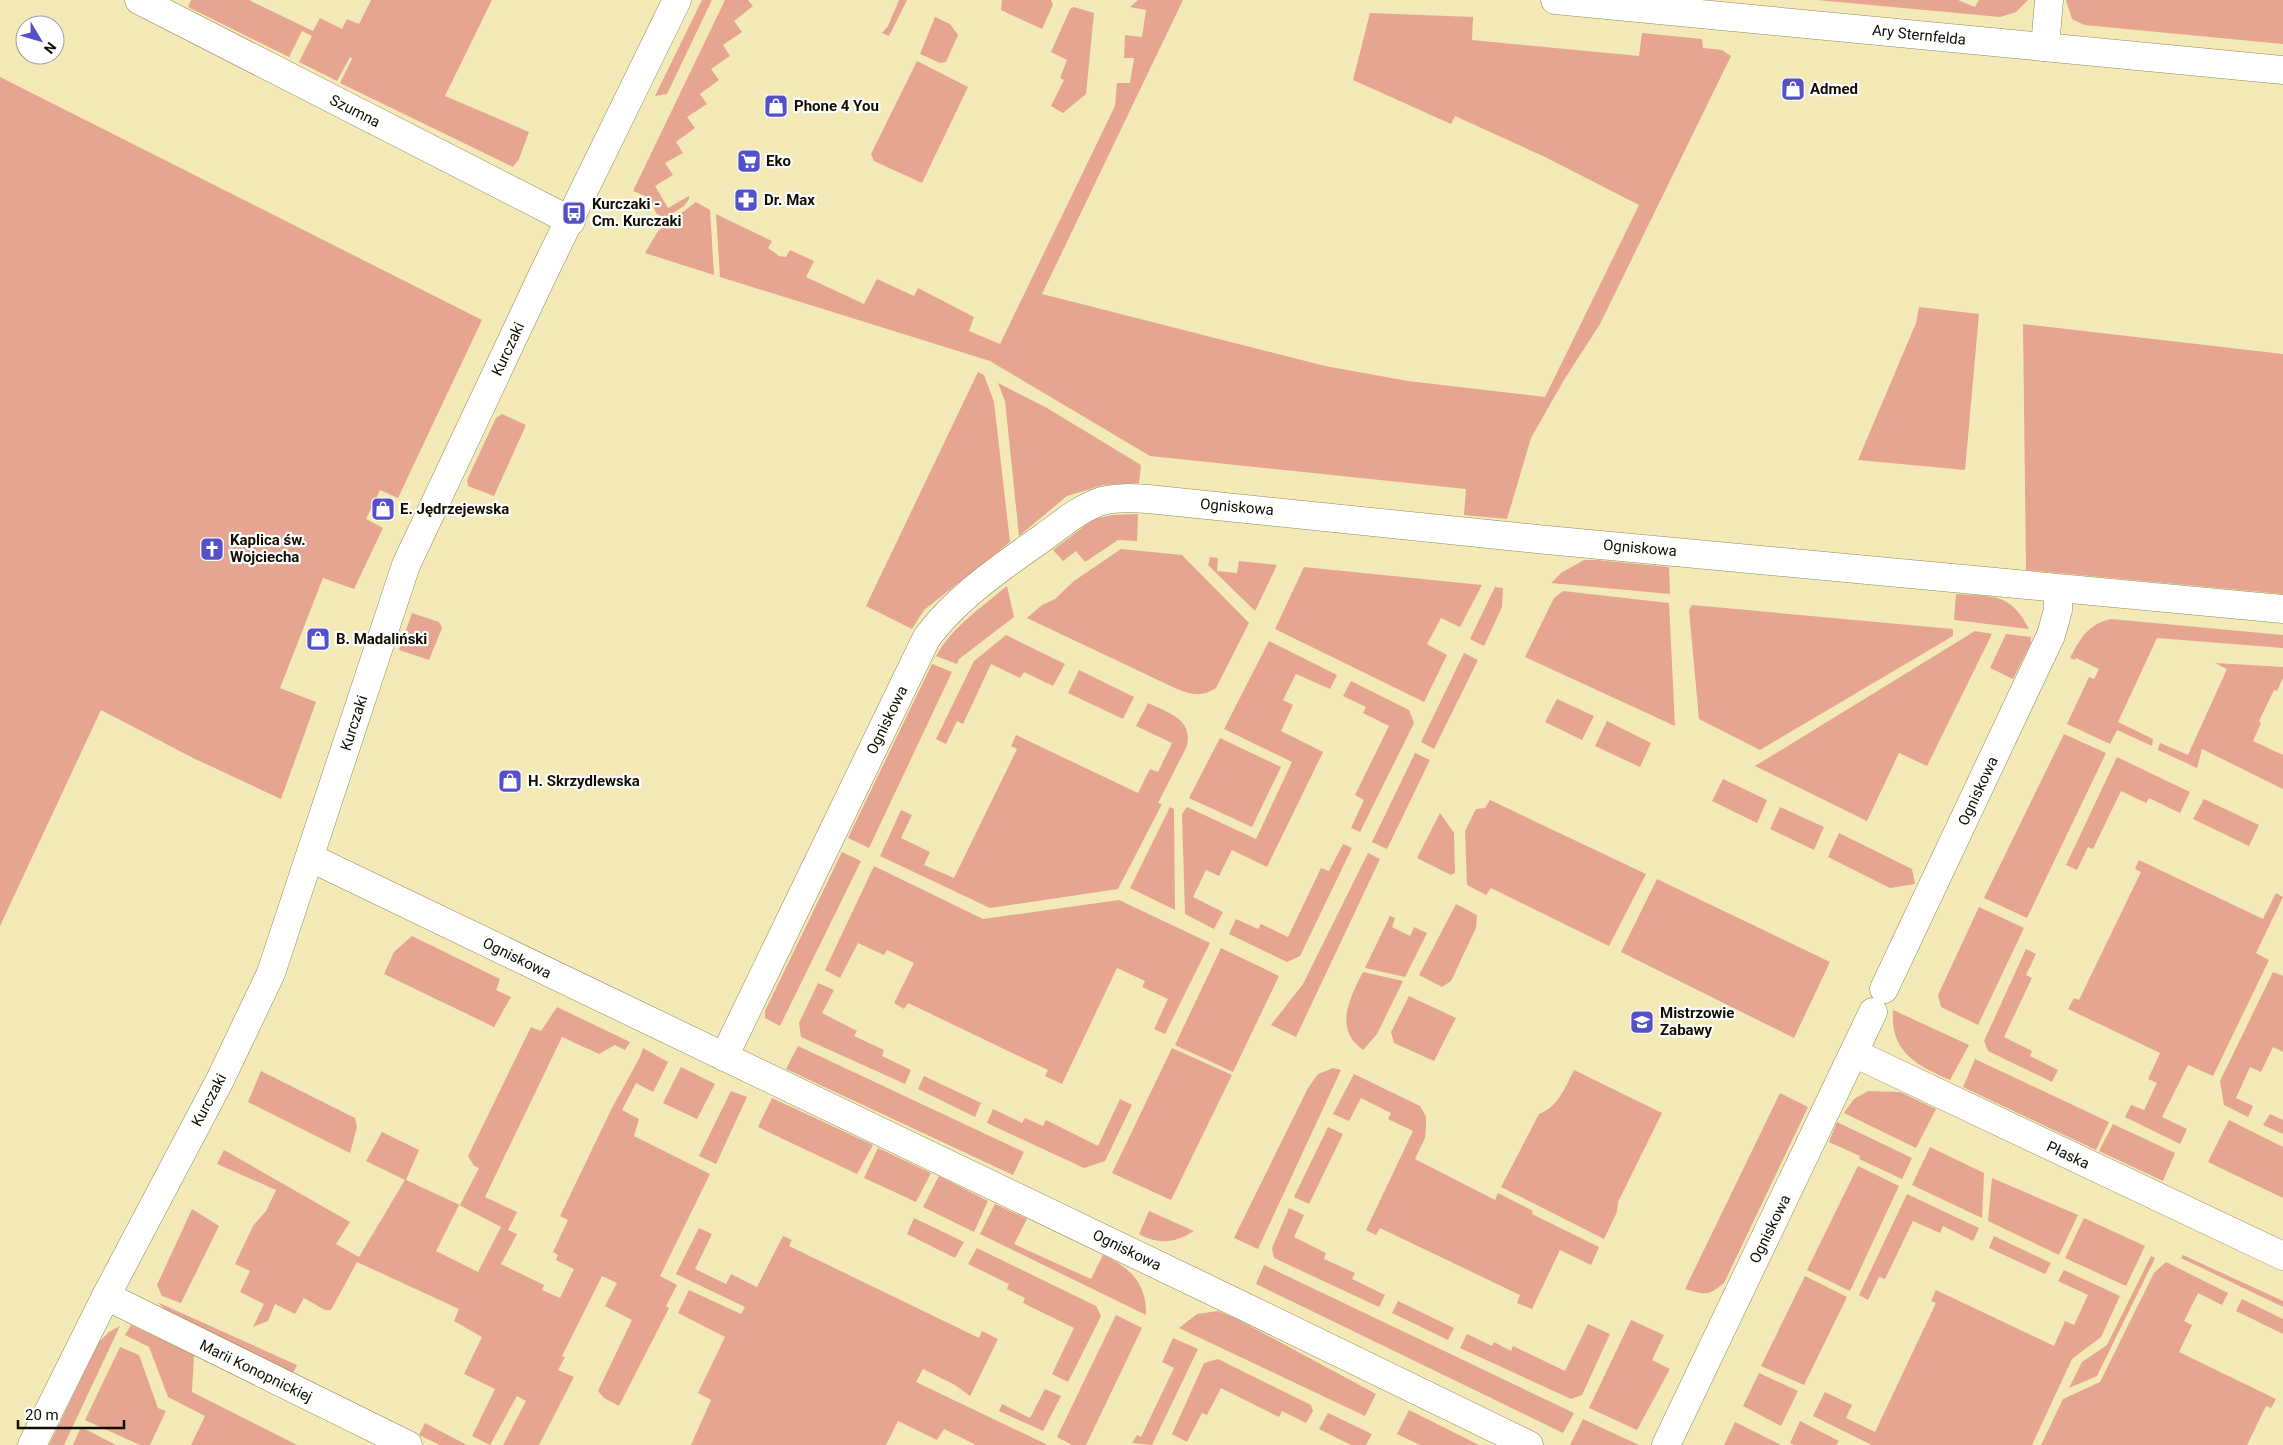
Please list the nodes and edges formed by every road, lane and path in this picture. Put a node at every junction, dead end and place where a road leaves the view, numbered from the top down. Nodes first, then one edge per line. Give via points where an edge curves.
1 (139, 0) edge
2 (677, 0) edge
3 (1555, 0) edge
4 (2050, 0) edge
5 (1601, 2) edge
6 (2044, 47) junction
7 (2283, 70) edge
8 (570, 221) junction
9 (2058, 589) junction
10 (2283, 609) edge
11 (310, 858) junction
12 (1854, 1053) junction
13 (724, 1057) junction
14 (2283, 1256) edge
15 (106, 1296) junction
16 (32, 1445) edge
17 (408, 1445) edge
18 (1529, 1445) edge
19 (1666, 1445) edge

1 - 8 street, Szumna
2 - 8 street, Kurczaki
3 - 5 street, Ary Sternfelda
4 - 6 street
5 - 6 street, Ary Sternfelda
6 - 7 street, Ary Sternfelda
8 - 11 street, Kurczaki via 406,565
9 - 10 street, Ogniskowa
9 - 12 street, Ogniskowa via 2058,610 2051,635
9 - 13 street, Ogniskowa via 1148,499 1103,501 1080,510 1017,556 937,624 922,648
11 - 13 street, Ogniskowa
11 - 15 street, Kurczaki via 271,973 220,1080
12 - 14 street, Płaska
12 - 19 street, Ogniskowa
13 - 18 street, Ogniskowa
15 - 16 street, Kurczaki
15 - 17 street, Marii Konopnickiej

